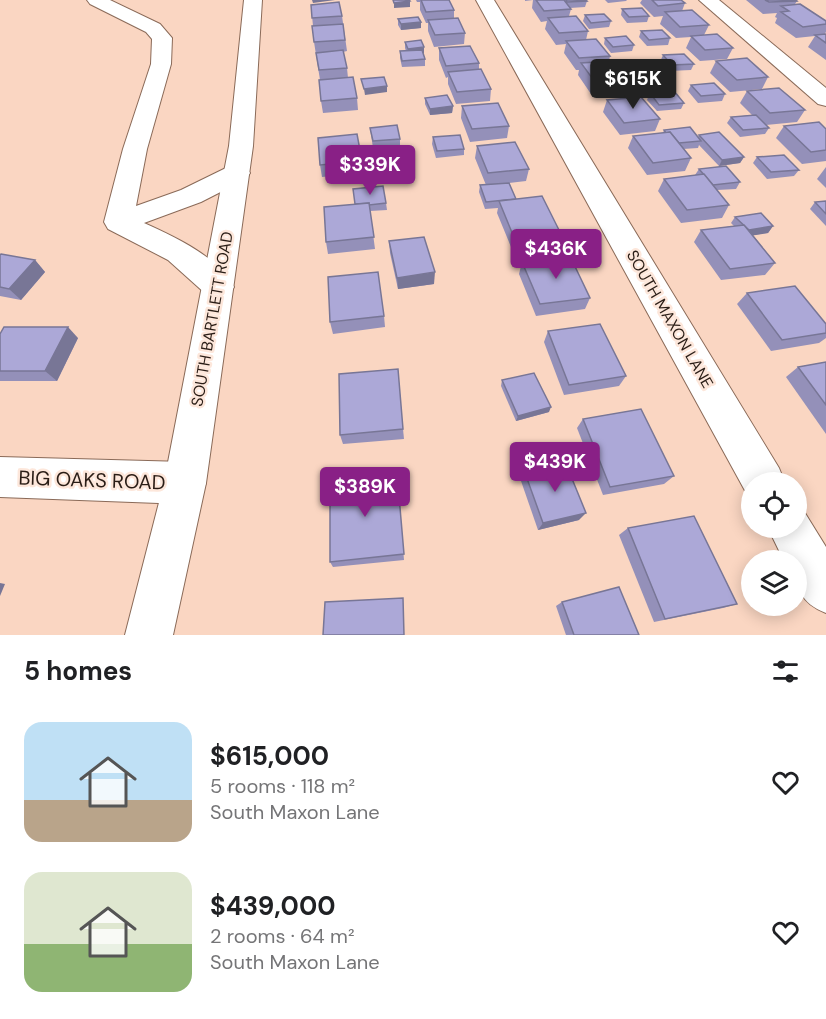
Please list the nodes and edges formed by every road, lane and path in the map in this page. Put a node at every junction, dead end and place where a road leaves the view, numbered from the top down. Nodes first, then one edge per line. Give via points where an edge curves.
1 (97, 0) edge
2 (253, 0) edge
3 (485, 0) edge
4 (708, 0) edge
5 (826, 99) edge
6 (237, 173) junction
7 (118, 222) junction
8 (218, 287) junction
9 (758, 472) edge
10 (0, 477) edge
11 (185, 483) junction
12 (796, 538) edge
13 (826, 590) edge
14 (149, 635) edge

1 - 7 street via 153,28 162,38 161,64
2 - 6 street, SOUTH BARTLETT ROAD
3 - 9 street, SOUTH MAXON LANE
4 - 5 street
6 - 7 street via 191,196
6 - 8 street, SOUTH BARTLETT ROAD
7 - 8 street via 179,252
8 - 11 street, SOUTH BARTLETT ROAD
10 - 11 street, BIG OAKS ROAD
11 - 14 street, SOUTH BARTLETT ROAD
12 - 13 street

